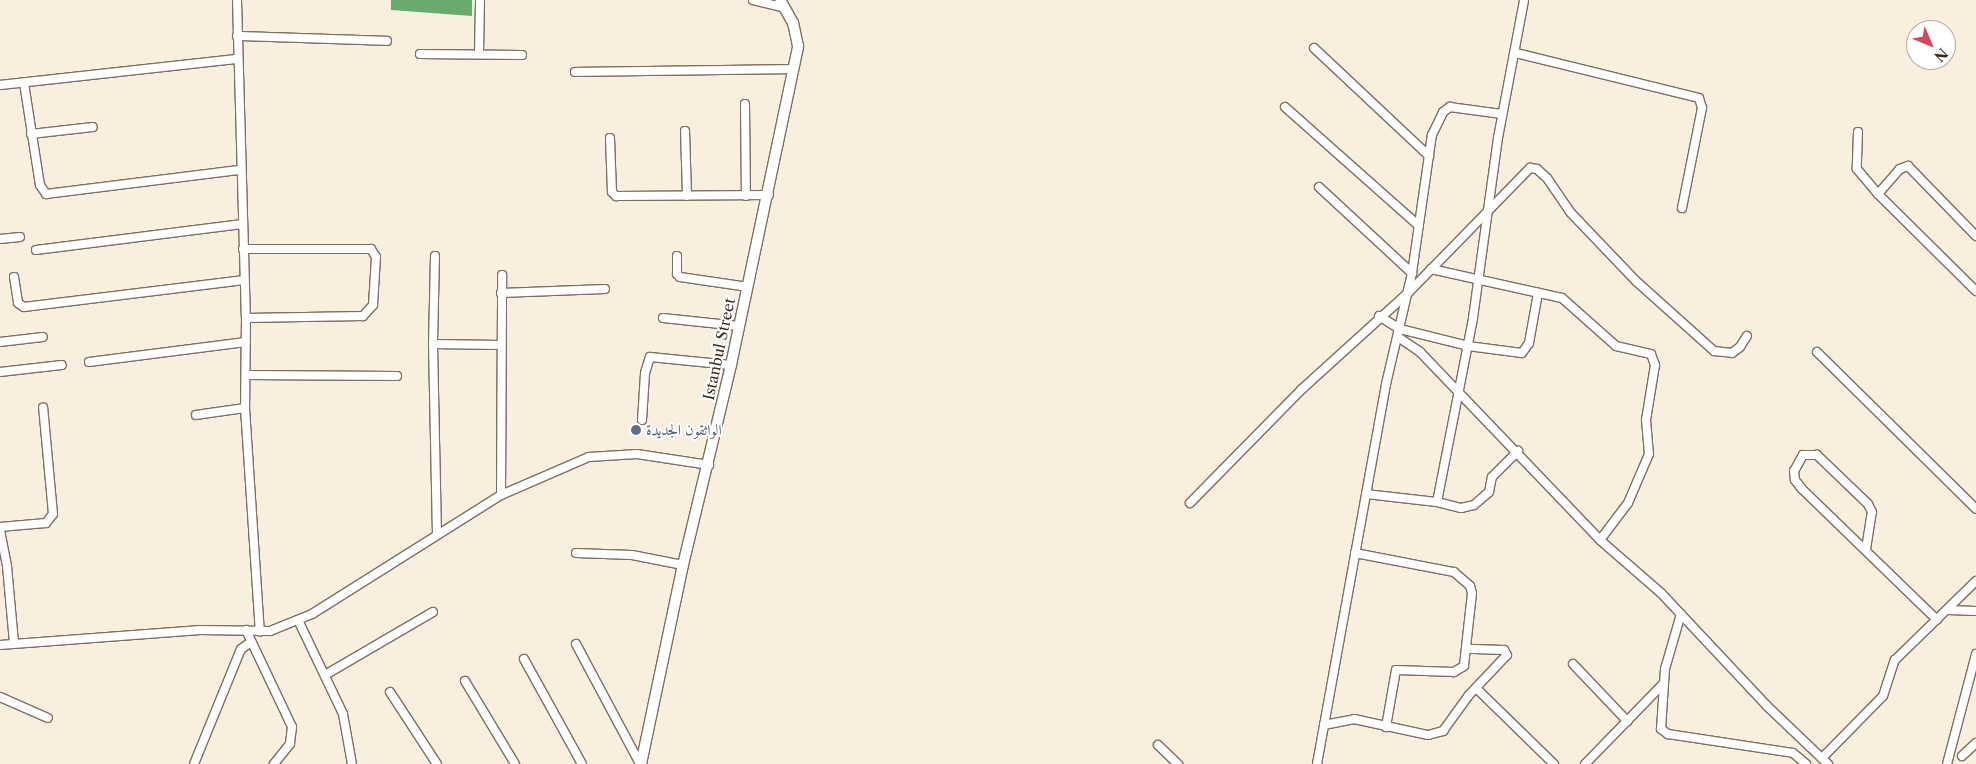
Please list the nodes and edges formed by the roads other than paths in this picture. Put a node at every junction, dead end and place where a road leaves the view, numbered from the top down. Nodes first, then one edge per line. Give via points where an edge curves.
1 (236, 0) edge
2 (480, 0) edge
3 (753, 0) edge
4 (1524, 0) edge
5 (782, 4) edge
6 (237, 36) junction
7 (387, 41) dead end
8 (1314, 48) dead end
9 (479, 53) junction
10 (1516, 53) junction
11 (420, 54) dead end
12 (522, 56) dead end
13 (237, 59) junction
14 (794, 69) junction
15 (575, 72) dead end
16 (24, 83) junction
17 (0, 85) edge
18 (745, 104) dead end
19 (1285, 107) dead end
20 (1502, 114) junction
21 (93, 127) dead end
22 (685, 131) dead end
23 (1858, 132) dead end
24 (32, 134) junction
25 (610, 138) dead end
26 (1429, 156) junction
27 (239, 170) junction
28 (1319, 187) dead end
29 (1878, 194) junction
30 (769, 195) junction
31 (687, 196) junction
32 (746, 196) junction
33 (1491, 206) junction
34 (1682, 208) dead end
35 (242, 224) junction
36 (1419, 226) junction
37 (1976, 236) edge
38 (20, 237) dead end
39 (0, 239) edge
40 (243, 249) junction
41 (36, 250) dead end
42 (435, 256) dead end
43 (678, 256) dead end
44 (1432, 269) junction
45 (1412, 273) junction
46 (502, 275) dead end
47 (14, 276) dead end
48 (1479, 279) junction
49 (244, 280) junction
50 (748, 287) junction
51 (605, 289) dead end
52 (1976, 291) edge
53 (501, 293) junction
54 (1408, 293) junction
55 (1538, 293) junction
56 (1379, 316) junction
57 (246, 318) junction
58 (663, 318) dead end
59 (739, 326) junction
60 (1400, 329) junction
61 (1747, 336) dead end
62 (43, 337) dead end
63 (1398, 338) junction
64 (0, 342) edge
65 (246, 342) junction
66 (433, 344) junction
67 (499, 345) junction
68 (1468, 346) junction
69 (1817, 352) dead end
70 (89, 362) dead end
71 (62, 365) dead end
72 (731, 365) junction
73 (0, 372) edge
74 (247, 375) junction
75 (397, 376) dead end
76 (1458, 390) junction
77 (43, 407) dead end
78 (245, 408) junction
79 (196, 415) dead end
80 (642, 420) dead end
81 (1518, 451) junction
82 (709, 465) junction
83 (1366, 494) junction
84 (501, 495) junction
85 (1437, 502) junction
86 (1190, 503) dead end
87 (1976, 510) edge
88 (0, 528) edge
89 (437, 534) junction
90 (1600, 540) junction
91 (1866, 549) junction
92 (576, 553) dead end
93 (1355, 553) junction
94 (683, 565) junction
95 (1976, 580) edge
96 (1948, 610) junction
97 (1976, 611) edge
98 (433, 612) dead end
99 (1681, 614) junction
100 (298, 620) junction
101 (1937, 620) junction
102 (246, 630) junction
103 (260, 631) junction
104 (251, 642) junction
105 (14, 643) junction
106 (0, 644) edge
107 (576, 644) dead end
108 (1466, 649) junction
109 (1976, 654) edge
110 (524, 659) dead end
111 (1574, 664) dead end
112 (325, 675) junction
113 (465, 681) dead end
114 (1663, 684) junction
115 (1476, 688) junction
116 (390, 692) dead end
117 (0, 697) edge
118 (48, 718) dead end
119 (1627, 721) junction
120 (1324, 725) junction
121 (1386, 727) junction
122 (1976, 743) edge
123 (1158, 745) dead end
124 (1962, 756) dead end
125 (1825, 761) edge
126 (194, 764) edge
127 (274, 764) edge
128 (352, 764) edge
129 (437, 764) edge
130 (515, 764) edge
131 (582, 764) edge
132 (640, 764) edge
133 (1178, 764) edge
134 (1317, 764) edge
135 (1554, 764) edge
136 (1585, 764) edge
137 (1806, 764) edge
138 (1947, 764) edge

1 - 6 street
2 - 9 street
3 - 5 street
4 - 10 street
5 - 14 street, Istanbul Street via 798,36
6 - 7 street
6 - 13 street
8 - 26 street
9 - 11 street
9 - 12 street
10 - 20 street
10 - 34 street via 1699,98 1702,108
13 - 16 street
13 - 27 street
14 - 15 street
14 - 30 street, Istanbul Street
16 - 17 street
16 - 24 street
18 - 32 street
19 - 36 street
20 - 26 street via 1450,107 1437,123
20 - 33 street
21 - 24 street
22 - 31 street
23 - 29 street via 1857,169
24 - 27 street via 41,191 46,194
25 - 31 street via 612,192 616,196
26 - 36 street
27 - 35 street
28 - 45 street
29 - 37 street via 1900,169 1908,166
29 - 52 street
30 - 32 street
30 - 50 street, Istanbul Street
31 - 32 street
33 - 44 street
33 - 48 street
33 - 61 street via 1534,167 1598,242 1708,346 1718,352 1732,353
35 - 40 street
35 - 41 street
36 - 45 street
38 - 39 street
40 - 49 street
40 - 57 street via 371,249 376,258 374,305 364,316
42 - 66 street
43 - 50 street via 676,274 680,277
44 - 48 street
44 - 54 street
45 - 54 street
46 - 53 street
47 - 49 street via 18,303 24,307
48 - 55 street
48 - 68 street
49 - 57 street
50 - 59 street, Istanbul Street
51 - 53 street
53 - 67 street
54 - 56 street
54 - 60 street
55 - 68 street via 1529,342 1522,353
55 - 90 street via 1562,298 1616,346 1651,354 1655,366 1646,420 1648,459 1628,503
56 - 60 street
56 - 86 street
57 - 65 street
58 - 59 street
59 - 72 street, Istanbul Street
60 - 63 street
60 - 68 street
62 - 64 street
63 - 76 street via 1415,347
63 - 83 street
65 - 70 street
65 - 74 street
66 - 67 street
66 - 89 street
67 - 84 street
68 - 76 street
69 - 87 street
71 - 73 street
72 - 80 street via 650,357 645,373
72 - 82 street, Istanbul Street
74 - 75 street
74 - 78 street
76 - 81 street
76 - 85 street
77 - 88 street via 53,514 46,523
78 - 79 street
78 - 103 street
81 - 85 street via 1492,477 1489,492 1474,505 1461,508
81 - 90 street
82 - 84 street via 650,455 599,455 570,464
82 - 94 street, Istanbul Street
83 - 85 street
83 - 93 street
84 - 89 street
88 - 105 street via 8,573
89 - 100 street
90 - 99 street
91 - 91 street via 1795,480 1796,463 1803,455 1817,455 1868,504 1872,512
91 - 101 street
92 - 94 street via 632,555
93 - 108 street via 1423,565 1462,577 1472,593
93 - 120 street
94 - 132 street, Istanbul Street
95 - 96 street
96 - 97 street
96 - 101 street
98 - 112 street
99 - 114 street
99 - 125 street via 1766,705
100 - 103 street via 270,631
100 - 112 street
101 - 125 street via 1895,660 1883,696
102 - 103 street
102 - 104 street
102 - 105 street via 200,630
104 - 126 street via 241,649
104 - 127 street via 292,727 290,744
105 - 106 street
107 - 132 street
108 - 115 street via 1504,650 1507,653
108 - 121 street via 1464,666 1454,672 1396,670
109 - 138 street
110 - 131 street
111 - 119 street
112 - 128 street via 343,714
113 - 130 street
114 - 119 street
114 - 137 street via 1660,719 1664,732 1793,753
115 - 121 street via 1443,731 1428,735
115 - 135 street
116 - 129 street
117 - 118 street
119 - 136 street
120 - 121 street via 1354,719
120 - 134 street
122 - 124 street
123 - 133 street

